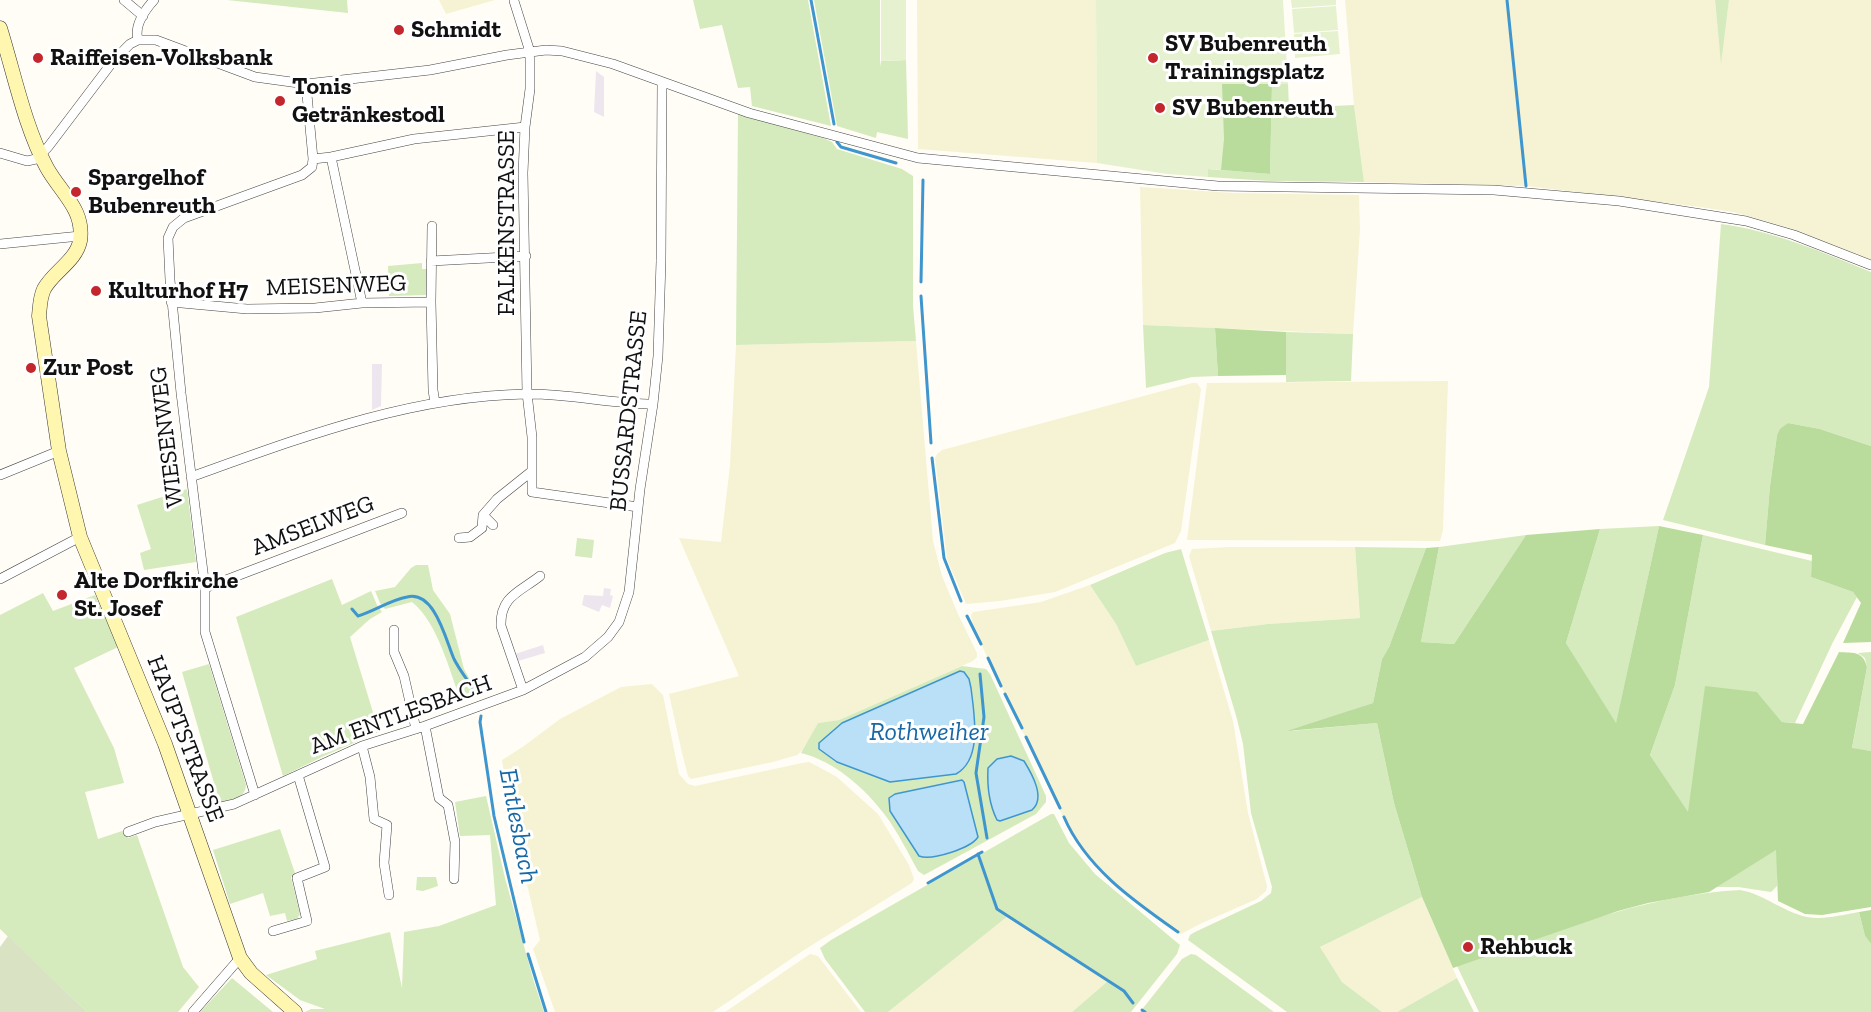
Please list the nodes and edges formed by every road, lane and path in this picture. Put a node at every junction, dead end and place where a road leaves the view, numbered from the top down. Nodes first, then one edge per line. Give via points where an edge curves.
1 (124, 0) edge
2 (154, 0) edge
3 (514, 1) edge
4 (143, 16) junction
5 (0, 28) edge
6 (138, 40) junction
7 (530, 52) junction
8 (662, 82) junction
9 (306, 84) junction
10 (525, 127) junction
11 (0, 153) edge
12 (40, 156) junction
13 (332, 157) junction
14 (313, 159) junction
15 (432, 226) dead end
16 (80, 236) junction
17 (0, 244) edge
18 (526, 256) junction
19 (432, 261) junction
20 (1871, 265) edge
21 (171, 302) junction
22 (431, 302) junction
23 (362, 303) junction
24 (527, 393) junction
25 (435, 403) junction
26 (653, 404) junction
27 (59, 451) junction
28 (532, 471) junction
29 (0, 475) edge
30 (191, 477) junction
31 (638, 507) junction
32 (402, 513) dead end
33 (483, 515) junction
34 (493, 525) dead end
35 (80, 537) junction
36 (459, 538) dead end
37 (540, 576) dead end
38 (0, 579) edge
39 (205, 588) junction
40 (394, 630) dead end
41 (523, 690) junction
42 (420, 727) junction
43 (362, 746) junction
44 (298, 775) junction
45 (255, 795) junction
46 (191, 814) junction
47 (128, 832) dead end
48 (454, 879) dead end
49 (389, 895) dead end
50 (273, 931) dead end
51 (240, 958) junction
52 (292, 1010) edge
53 (193, 1012) edge

1 - 4 street
2 - 4 street
3 - 7 street, FALKENSTRASSE
4 - 6 street via 136,33
5 - 12 street
6 - 9 street via 156,40 255,77
6 - 12 street via 114,60
7 - 8 street via 546,50 587,57
7 - 9 street via 430,70
7 - 10 street, FALKENSTRASSE
8 - 20 street via 749,113 918,158 1218,186 1494,190 1619,201 1746,221
8 - 26 street, BUSSARDSTRASSE via 659,342
9 - 14 street
10 - 13 street via 414,139
10 - 18 street, FALKENSTRASSE
11 - 12 street via 27,161
12 - 16 street via 75,207
13 - 14 street
13 - 23 street
14 - 21 street, WIESENWEG via 312,167 302,175 184,218 173,227 168,238
15 - 19 street
16 - 17 street
16 - 27 street, HAUPTSTRASSE via 75,254 50,280 40,299 40,331
18 - 19 street
18 - 24 street, FALKENSTRASSE
19 - 22 street
21 - 23 street, MEISENWEG via 247,309
21 - 30 street, WIESENWEG
22 - 23 street, MEISENWEG
22 - 25 street
24 - 25 street
24 - 26 street
24 - 28 street, FALKENSTRASSE
25 - 30 street via 330,428
26 - 31 street, BUSSARDSTRASSE
27 - 29 street
27 - 35 street, HAUPTSTRASSE
28 - 31 street via 532,492
28 - 33 street via 495,497
30 - 39 street, WIESENWEG
31 - 41 street, BUSSARDSTRASSE via 629,592 619,622 585,657
32 - 39 street, AMSELWEG
33 - 34 street
33 - 36 street via 482,528 471,537
35 - 38 street
35 - 46 street, HAUPTSTRASSE
37 - 41 street via 504,604 501,614 501,626
39 - 45 street, WIESENWEG via 206,632
40 - 42 street via 393,652
41 - 42 street, AM ENTLESBACH
42 - 43 street, AM ENTLESBACH
42 - 48 street via 439,798 448,805 455,842
43 - 44 street, AM ENTLESBACH
43 - 49 street via 374,819 387,825 384,863
44 - 45 street, AM ENTLESBACH
44 - 50 street via 325,867 297,878 307,921
45 - 46 street, AM ENTLESBACH
46 - 47 street, AM ENTLESBACH
46 - 51 street, HAUPTSTRASSE
51 - 52 street, HAUPTSTRASSE
51 - 53 street

